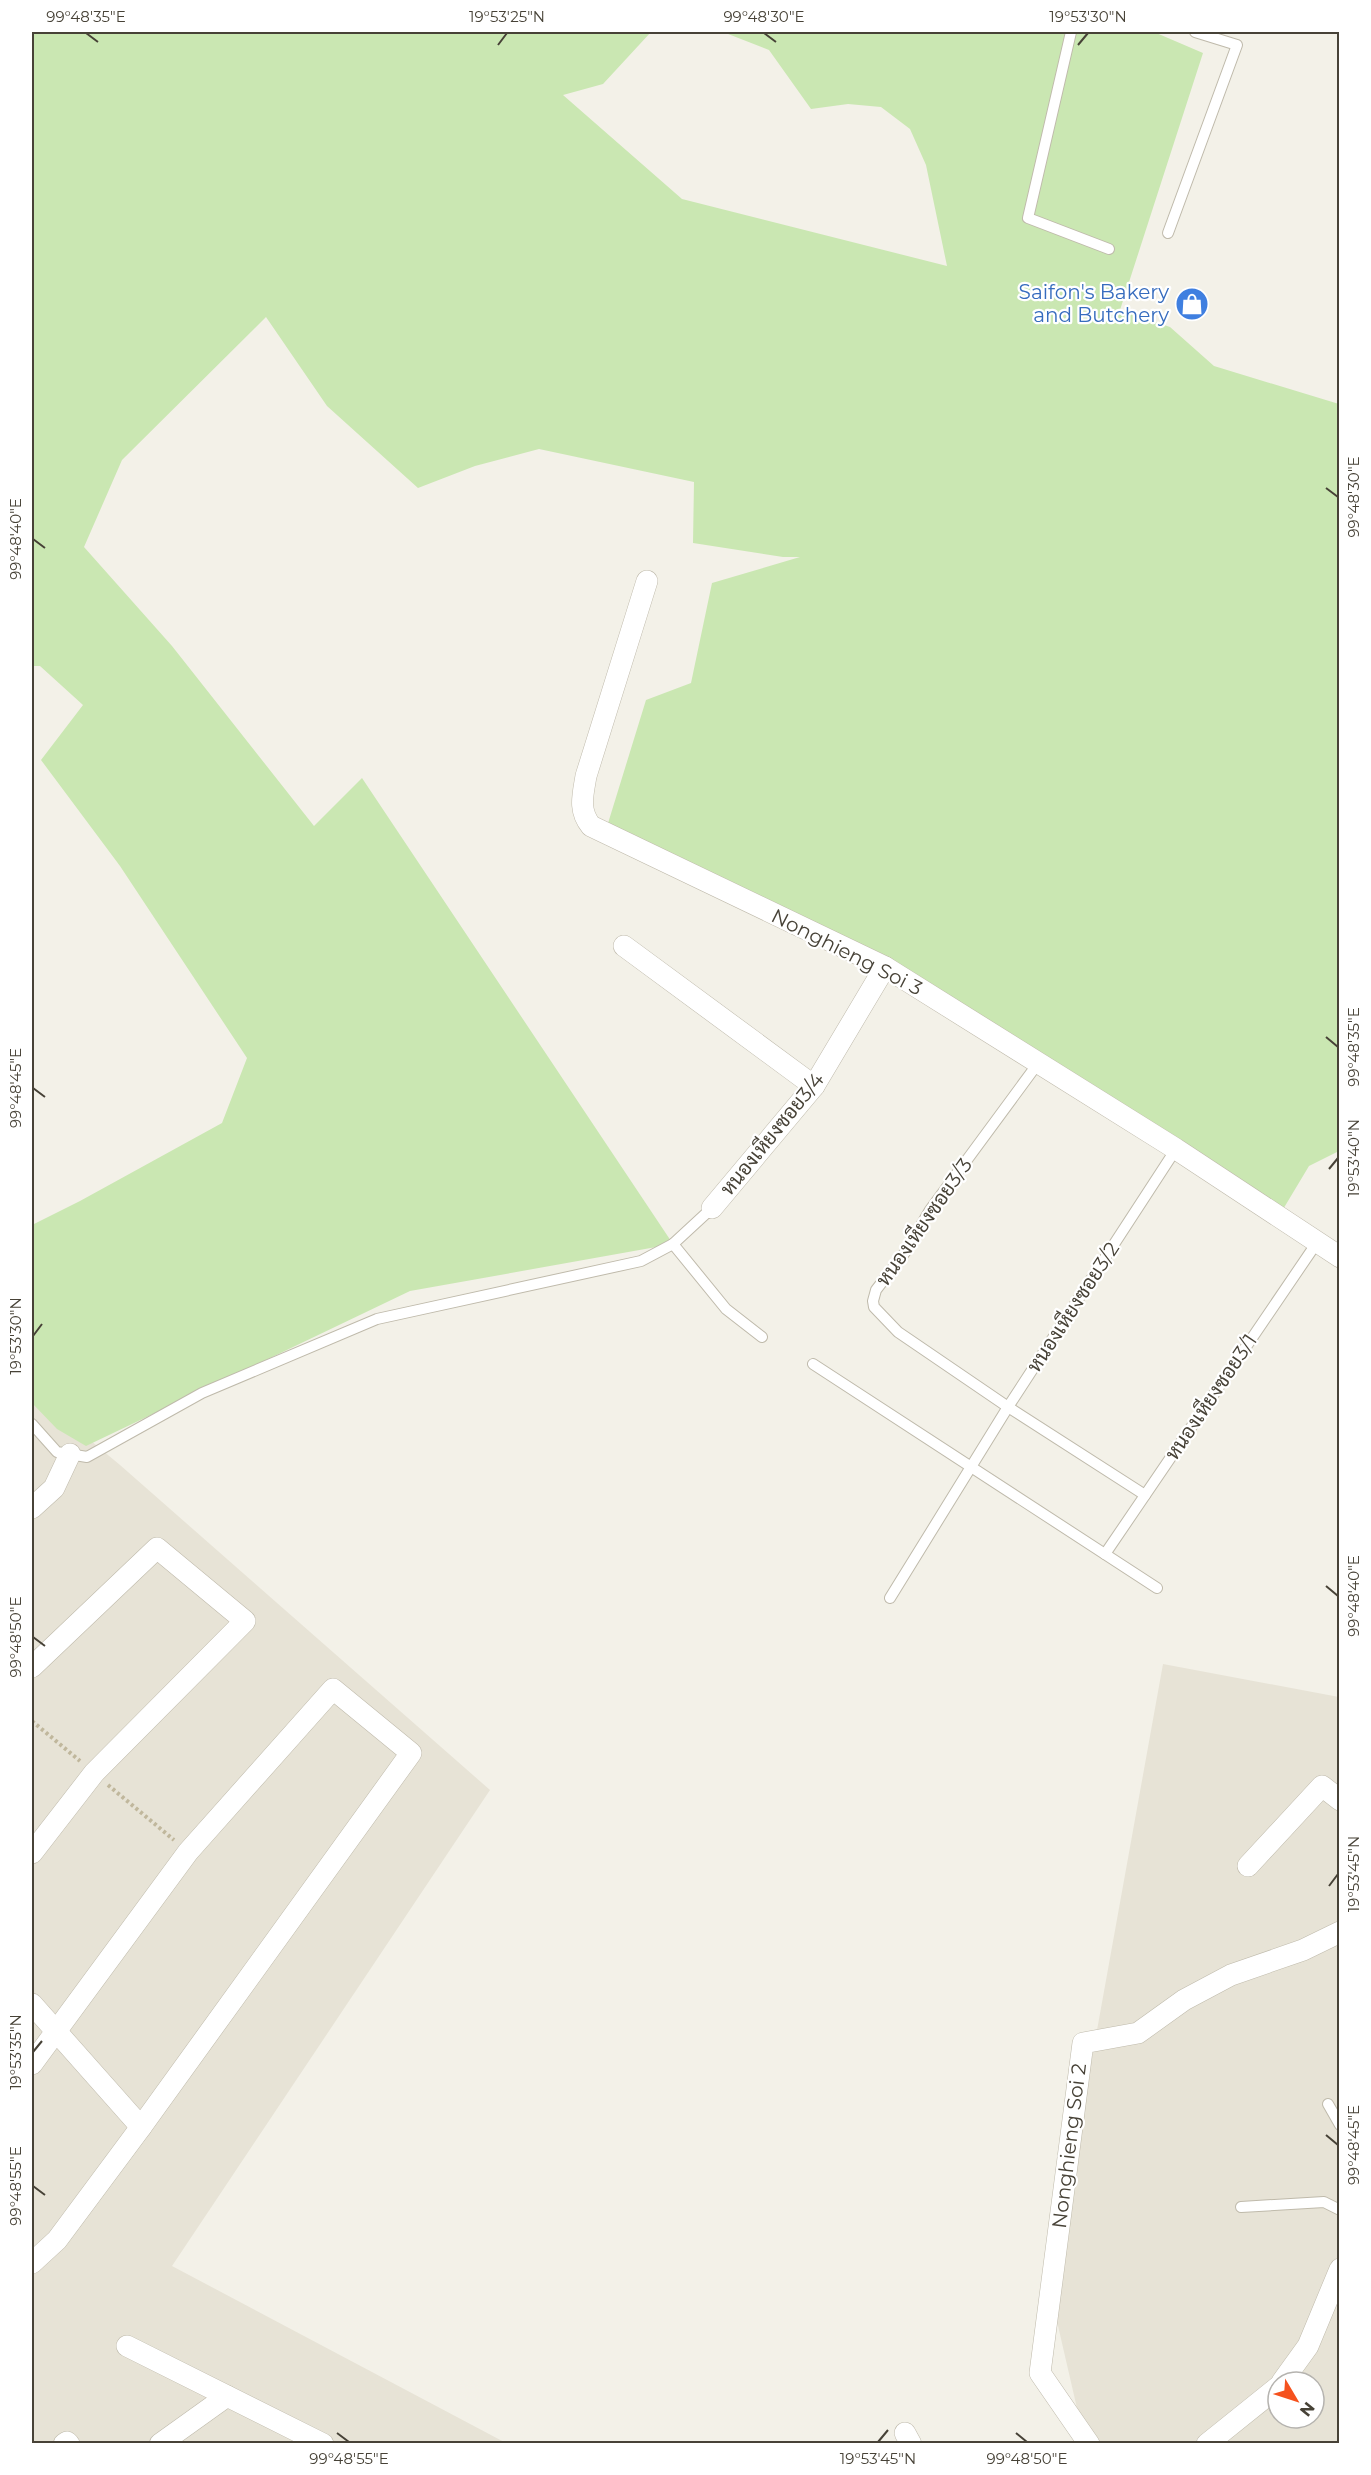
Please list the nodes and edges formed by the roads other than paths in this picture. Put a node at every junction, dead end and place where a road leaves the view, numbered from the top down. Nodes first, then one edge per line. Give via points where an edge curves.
1 (1071, 32) edge
2 (1195, 32) edge
3 (1168, 233) dead end
4 (1109, 249) dead end
5 (647, 581) dead end
6 (624, 946) dead end
7 (885, 966) junction
8 (1039, 1062) junction
9 (814, 1086) junction
10 (1176, 1149) junction
11 (712, 1208) joint
12 (1318, 1241) junction
13 (673, 1244) junction
14 (1340, 1257) edge
15 (762, 1337) dead end
16 (813, 1364) dead end
17 (1008, 1407) junction
18 (32, 1424) edge
19 (70, 1454) junction
20 (972, 1467) junction
21 (1145, 1495) junction
22 (32, 1508) edge
23 (1105, 1554) junction
24 (1157, 1588) dead end
25 (890, 1598) dead end
26 (32, 1667) edge
27 (1340, 1800) edge
28 (32, 1853) edge
29 (1248, 1866) dead end
30 (1340, 1932) edge
31 (32, 2004) edge
32 (56, 2031) junction
33 (32, 2064) edge
34 (1328, 2104) dead end
35 (1340, 2125) edge
36 (141, 2127) junction
37 (1241, 2206) dead end
38 (1340, 2210) edge
39 (32, 2263) edge
40 (1340, 2268) edge
41 (127, 2346) dead end
42 (1291, 2370) edge
43 (227, 2396) junction
44 (1266, 2396) edge
45 (160, 2444) edge
46 (323, 2444) edge
47 (1089, 2444) edge
48 (1206, 2444) edge

1 - 4 lane via 1028,218
2 - 3 lane via 1237,45
5 - 7 street, Nonghieng Soi 3 via 586,776 581,805 585,820
6 - 9 street
7 - 8 street, Nonghieng Soi 3
7 - 9 street, หนองเหียงซอย3/4
8 - 10 street, Nonghieng Soi 3
8 - 17 lane, หนองเหียงซอย3/3 via 930,1210 873,1300 877,1310 898,1332
9 - 11 street, หนองเหียงซอย3/4
10 - 12 street, Nonghieng Soi 3
10 - 17 lane, หนองเหียงซอย3/2
11 - 13 lane
12 - 14 street, Nonghieng Soi 3
12 - 21 lane, หนองเหียงซอย3/1
13 - 15 lane via 726,1309
13 - 19 lane via 641,1261 377,1319 202,1393 87,1457
16 - 20 lane
17 - 20 lane, หนองเหียงซอย3/2
17 - 21 lane
18 - 19 lane via 57,1452
19 - 22 street via 54,1488
20 - 23 lane
20 - 25 lane, หนองเหียงซอย3/2
21 - 23 lane, หนองเหียงซอย3/1
23 - 24 lane
26 - 28 street via 157,1548 245,1621 94,1773
27 - 29 street via 1322,1786
30 - 47 street, Nonghieng Soi 2 via 1303,1950 1231,1975 1184,2000 1138,2033 1083,2043 1040,2373
31 - 32 street
32 - 33 street
32 - 36 street
32 - 36 street via 188,1852 333,1689 411,1753
34 - 35 lane
36 - 39 street via 57,2241
37 - 38 lane via 1324,2202
40 - 42 street via 1308,2346
41 - 43 street
43 - 45 street
43 - 46 street
44 - 48 street

